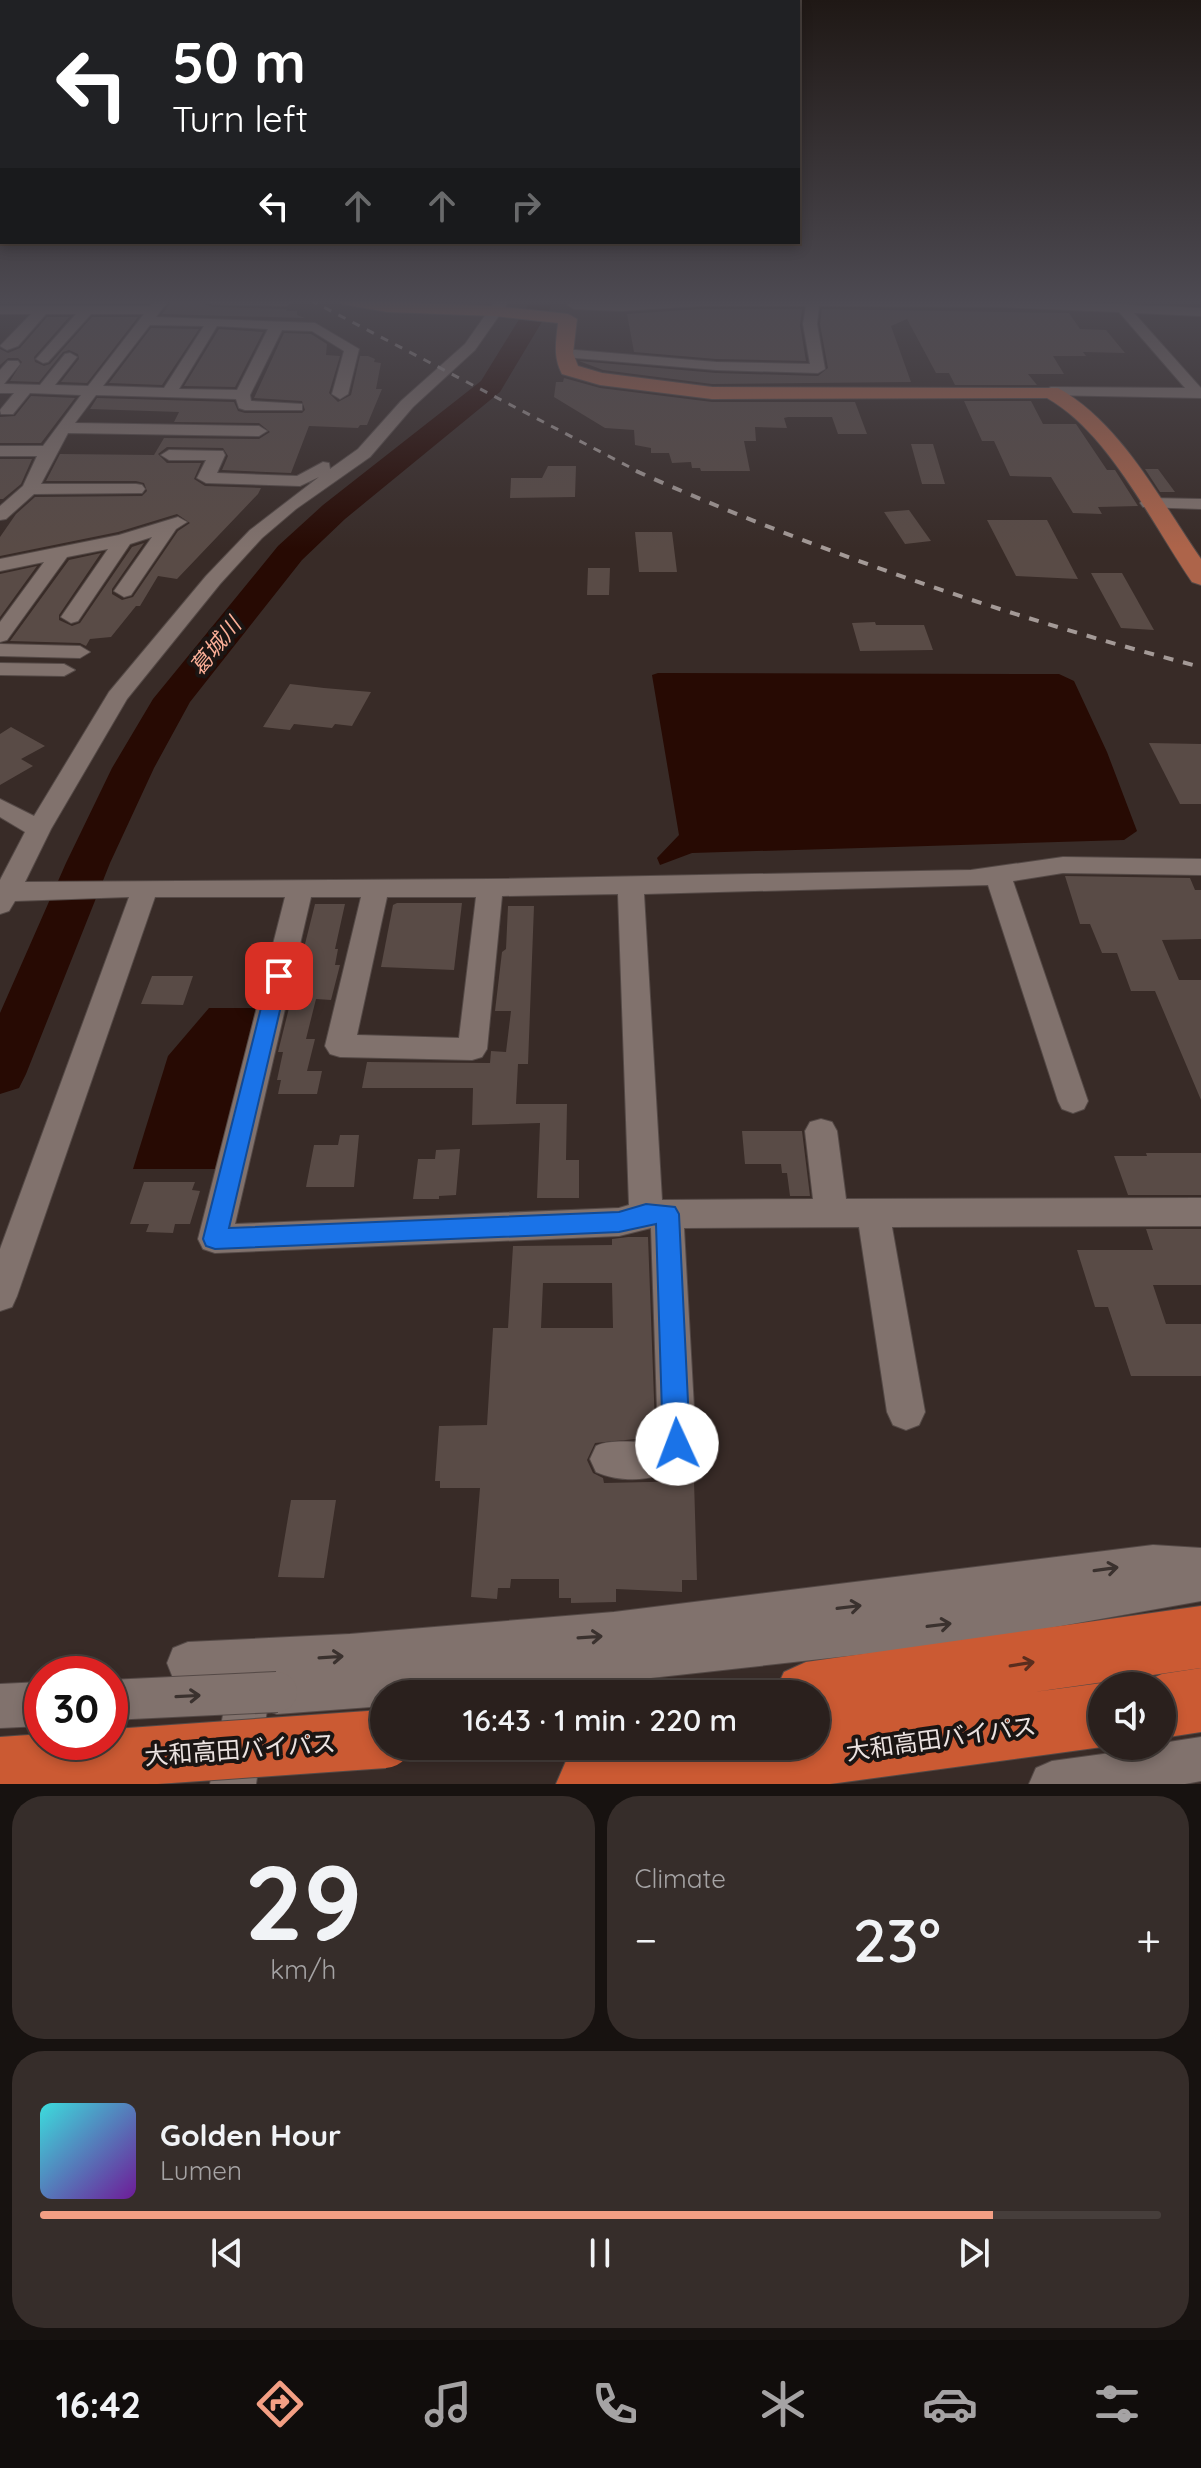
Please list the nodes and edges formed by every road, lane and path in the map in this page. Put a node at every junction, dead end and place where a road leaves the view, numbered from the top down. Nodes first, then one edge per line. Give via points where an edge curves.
1 (49, 383) edge
2 (100, 383) edge
3 (175, 383) edge
4 (248, 383) edge
5 (343, 383) edge
6 (430, 383) edge
7 (634, 383) edge
8 (0, 388) edge
9 (26, 389) junction
10 (44, 389) junction
11 (95, 390) junction
12 (170, 391) junction
13 (1051, 392) junction
14 (1199, 393) edge
15 (340, 394) dead end
16 (242, 395) junction
17 (296, 407) dead end
18 (7, 411) dead end
19 (175, 417) dead end
20 (68, 421) junction
21 (259, 431) dead end
22 (0, 451) edge
23 (48, 451) junction
24 (364, 453) junction
25 (169, 455) dead end
26 (30, 489) junction
27 (136, 489) dead end
28 (1149, 503) junction
29 (1201, 504) edge
30 (5, 508) edge
31 (123, 540) junction
32 (61, 552) junction
33 (0, 565) edge
34 (1201, 577) edge
35 (124, 591) dead end
36 (71, 617) dead end
37 (0, 636) edge
38 (0, 650) edge
39 (80, 652) dead end
40 (0, 669) edge
41 (64, 670) dead end
42 (0, 807) edge
43 (39, 829) junction
44 (1201, 867) edge
45 (998, 875) junction
46 (631, 885) junction
47 (300, 888) junction
48 (376, 888) junction
49 (490, 888) junction
50 (138, 890) junction
51 (3, 899) edge
52 (1073, 1101) dead end
53 (821, 1131) dead end
54 (1201, 1212) edge
55 (831, 1213) junction
56 (873, 1213) junction
57 (656, 1214) junction
58 (0, 1296) edge
59 (906, 1412) dead end
60 (609, 1459) dead end
61 (1201, 1568) edge
62 (1201, 1581) edge
63 (1201, 1637) edge
64 (188, 1663) dead end
65 (265, 1677) junction
66 (830, 1691) edge
67 (128, 1697) edge
68 (1201, 1700) edge
69 (1176, 1704) edge
70 (24, 1705) edge
71 (0, 1706) edge
72 (1088, 1717) edge
73 (370, 1740) edge
74 (1201, 1759) edge
75 (0, 1766) edge
76 (233, 1784) edge
77 (589, 1784) edge
78 (1052, 1784) edge

1 - 10 street
2 - 11 street
3 - 12 street
4 - 16 street
5 - 15 street
6 - 24 street
7 - 13 main road via 712,393
8 - 9 street
9 - 10 street
9 - 18 street
10 - 11 street
11 - 12 street
11 - 20 street
12 - 16 street
13 - 14 street
13 - 28 main road via 1076,406 1104,434
16 - 17 street via 245,405
19 - 20 street
20 - 21 street
20 - 23 street
22 - 23 street
23 - 26 street
24 - 25 street via 337,459 300,481 206,478 217,455
24 - 43 street via 290,505 213,580 117,697
26 - 27 street
26 - 30 street
28 - 29 street
28 - 34 main road
31 - 32 street
31 - 35 street via 174,524
31 - 36 street
32 - 33 street
32 - 37 street
38 - 39 street
40 - 41 street
42 - 43 street
43 - 51 street
44 - 45 street via 1063,865
45 - 46 street
45 - 52 street
46 - 49 street
46 - 57 street
47 - 48 street
47 - 50 street
47 - 57 street via 215,1239 619,1222
48 - 49 street
48 - 49 street via 340,1046 472,1049
50 - 51 street via 41,889
50 - 58 street
53 - 55 street
54 - 56 street
55 - 56 street
55 - 57 street
56 - 59 street
57 - 60 street via 677,1444 661,1458
65 -> 61 street via 857,1607 1114,1568
65 -> 62 street via 421,1682 966,1622
66 -> 63 highway
64 - 65 street
67 -> 65 street, bridge
65 - 76 street
68 - 69 highway
70 - 71 street
72 - 77 highway, 大和高田バイパス
73 - 75 highway, 大和高田バイパス, bridge
74 - 78 street

